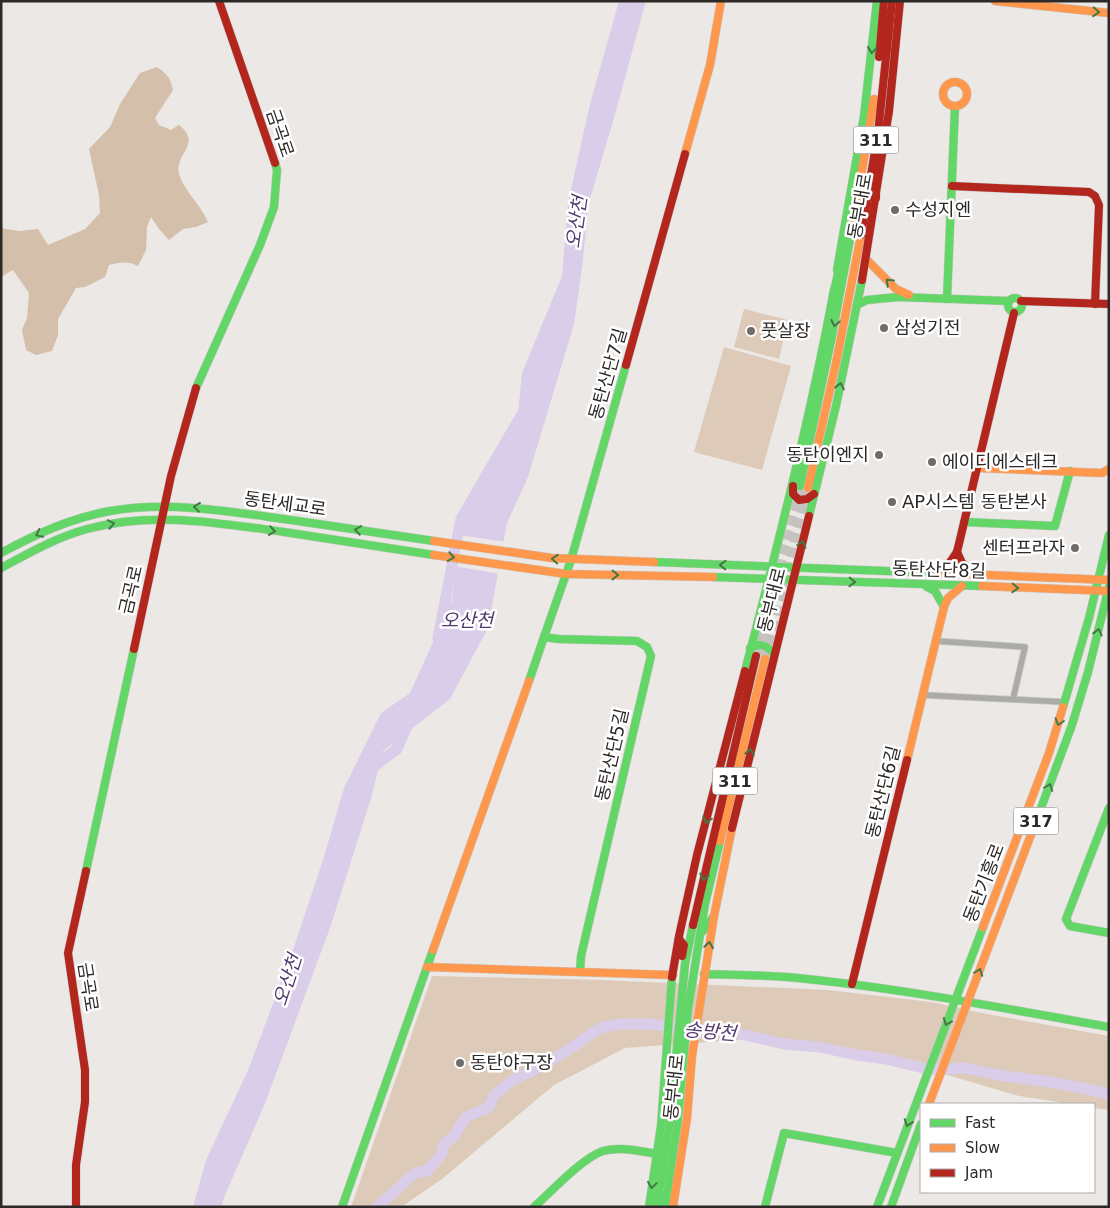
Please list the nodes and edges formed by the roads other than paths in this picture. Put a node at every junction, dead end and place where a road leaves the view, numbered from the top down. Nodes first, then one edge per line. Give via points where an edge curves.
1 (219, 1) edge
2 (721, 1) edge
3 (877, 1) edge
4 (884, 1) edge
5 (892, 1) edge
6 (900, 1) edge
7 (995, 1) edge
8 (1109, 13) edge
9 (955, 106) dead end
10 (868, 136) junction
11 (875, 152) junction
12 (952, 186) junction
13 (876, 198) junction
14 (866, 259) junction
15 (833, 296) junction
16 (916, 297) junction
17 (948, 299) junction
18 (1009, 301) junction
19 (1021, 301) junction
20 (1095, 304) junction
21 (1109, 304) edge
22 (857, 305) junction
23 (1014, 312) junction
24 (978, 468) junction
25 (1106, 471) edge
26 (1070, 472) junction
27 (1109, 479) edge
28 (800, 486) junction
29 (814, 494) junction
30 (165, 505) junction
31 (162, 519) junction
32 (964, 522) junction
33 (1109, 536) edge
34 (957, 552) junction
35 (1, 553) edge
36 (571, 560) junction
37 (772, 566) junction
38 (796, 567) junction
39 (1, 568) edge
40 (933, 573) junction
41 (566, 574) junction
42 (977, 574) junction
43 (769, 578) junction
44 (793, 580) junction
45 (1099, 580) junction
46 (1109, 580) edge
47 (920, 584) junction
48 (962, 586) junction
49 (1108, 590) edge
50 (1096, 591) junction
51 (944, 607) junction
52 (544, 637) junction
53 (936, 641) junction
54 (750, 648) junction
55 (774, 654) junction
56 (756, 656) tunnel mouth
57 (765, 659) tunnel mouth
58 (922, 695) junction
59 (1014, 695) dead end
60 (1065, 702) junction
61 (1109, 808) edge
62 (714, 916) junction
63 (1109, 933) edge
64 (700, 935) junction
65 (679, 939) junction
66 (427, 967) junction
67 (580, 972) junction
68 (704, 974) junction
69 (673, 975) junction
70 (852, 984) junction
71 (956, 1000) junction
72 (968, 1002) junction
73 (680, 1004) junction
74 (1109, 1027) edge
75 (929, 1103) edge
76 (920, 1127) edge
77 (897, 1152) junction
78 (657, 1154) junction
79 (76, 1207) edge
80 (342, 1207) edge
81 (534, 1207) edge
82 (648, 1207) edge
83 (657, 1207) edge
84 (665, 1207) edge
85 (673, 1207) edge
86 (764, 1207) edge
87 (877, 1207) edge
88 (891, 1207) edge

1 - 30 main road, 금곡로 via 276,170 274,207 198,380
2 - 36 main road, 동탄산단7길 via 710,65
3 -> 15 main road via 864,116
4 - 10 main road, 동부대로 / 311
5 - 11 main road, 동부대로 / 311
6 - 13 main road, 동부대로
7 -> 8 main road
9 - 12 main road
10 - 15 main road via 851,198
10 -> 28 main road, 동부대로 / 311 via 845,276
11 - 13 main road
11 - 28 main road, 동부대로 / 311 via 830,395
12 - 17 main road
12 - 20 main road via 1089,192 1096,196 1099,205
13 - 14 main road, 동부대로
16 -> 14 main road via 896,289
14 - 22 main road, 동부대로
15 - 28 main road, 동부대로 via 809,412
16 - 17 main road
16 - 22 main road via 881,298
17 - 18 main road
18 - 19 main road via 1015,298
18 - 23 main road via 1008,309
19 - 20 main road
19 - 23 main road via 1022,308
20 - 21 main road
29 -> 22 main road, 동부대로
23 - 24 main road
24 - 26 main road
24 - 32 main road
25 - 26 main road
25 - 27 main road
26 - 32 main road via 1055,526
28 - 29 main road via 793,494 799,500
28 - 37 main road, 동부대로
38 -> 29 main road, 동부대로
30 - 31 main road, 금곡로
30 -> 35 main road, 동탄세교로 via 109,511 80,518 46,530
36 -> 30 main road, 동탄세교로 via 207,508
39 -> 31 main road, 동탄세교로 via 70,534 127,521
31 -> 41 main road, 동탄세교로 via 213,522
31 - 79 main road, 금곡로 via 68,953 86,1070 76,1165
32 - 34 main road
33 - 45 main road, 동탄기흥로 / 317
34 - 40 main road via 948,565
34 - 42 main road via 962,563
37 -> 36 main road
36 - 41 main road, 동탄산단7길
37 - 38 main road, 동탄산단8길
37 - 43 main road, 동부대로
38 - 40 main road, 동탄산단8길
38 - 44 main road, 동부대로
40 - 42 main road, 동탄산단8길
41 -> 43 main road
41 - 52 main road
42 - 45 main road, 동탄산단8길
43 - 44 main road, 동탄산단8길
43 - 54 main road, 동부대로
44 -> 47 main road, 동탄산단8길
44 - 55 main road, 동부대로
45 - 46 main road, 동탄산단8길
45 - 50 main road, 동탄기흥로 / 317
47 - 48 main road, 동탄산단8길
47 - 51 main road via 935,591
48 -> 50 main road, 동탄산단8길
48 - 51 main road via 948,598
49 - 50 main road, 동탄산단8길
72 -> 49 main road, 동탄기흥로 / 317 via 1075,718
50 - 60 main road, 동탄기흥로 / 317
51 - 53 main road, 동탄산단6길
52 - 66 main road
52 - 67 main road, 동탄산단5길 via 637,642 647,647 651,656 581,956
53 - 58 main road, 동탄산단6길
53 - 59 street via 1025,647
54 - 55 main road via 764,644
54 -> 65 main road, 동부대로
62 -> 55 main road, 동부대로
56 -> 73 main road, 동부대로 / 311 via 698,902
57 - 64 main road, 동부대로 / 311
58 - 60 street
58 - 70 main road, 동탄산단6길
60 -> 71 main road, 동탄기흥로 / 317
61 - 63 main road via 1066,919 1070,926
62 - 64 main road
68 -> 62 main road, 동부대로
64 - 84 main road, 동부대로 / 311
65 - 69 main road, 동부대로
65 - 73 main road via 684,945 676,994
66 - 67 main road
66 - 80 main road
67 - 69 main road
68 - 70 main road
68 - 85 main road, 동부대로
69 - 78 main road, 동부대로
70 - 71 main road
71 - 72 main road
71 -> 77 main road, 동탄기흥로 / 317
72 - 74 main road
72 - 75 main road, 동탄기흥로 / 317
73 - 83 main road, 동부대로 / 311 via 670,1119
76 - 88 main road
77 - 86 main road via 784,1133
77 - 87 main road, 동탄기흥로 / 317
78 - 81 main road via 601,1152
78 -> 82 main road, 동부대로

